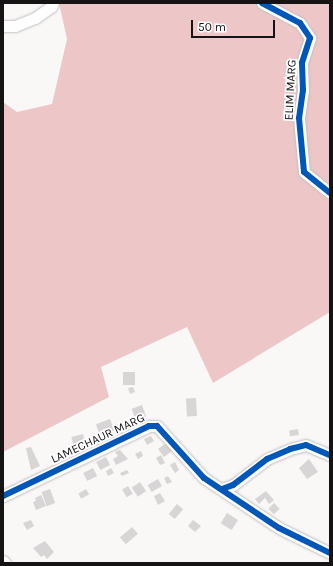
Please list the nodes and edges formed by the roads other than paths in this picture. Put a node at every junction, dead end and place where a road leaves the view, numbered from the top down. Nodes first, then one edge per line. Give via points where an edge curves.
1 (52, 3) edge
2 (262, 3) edge
3 (3, 26) edge
4 (330, 193) edge
5 (330, 455) edge
6 (222, 489) junction
7 (3, 496) edge
8 (330, 553) edge

1 - 3 street via 51,7 35,18 15,26
2 - 4 street, ELIM MARG via 300,23 310,38 302,63 304,90 300,118 304,172
5 - 6 street via 306,445 290,449 267,459 233,485
6 - 7 street, LAMECHAUR MARG via 204,478 161,428 153,425
6 - 8 street, LAMECHAUR MARG via 279,528

